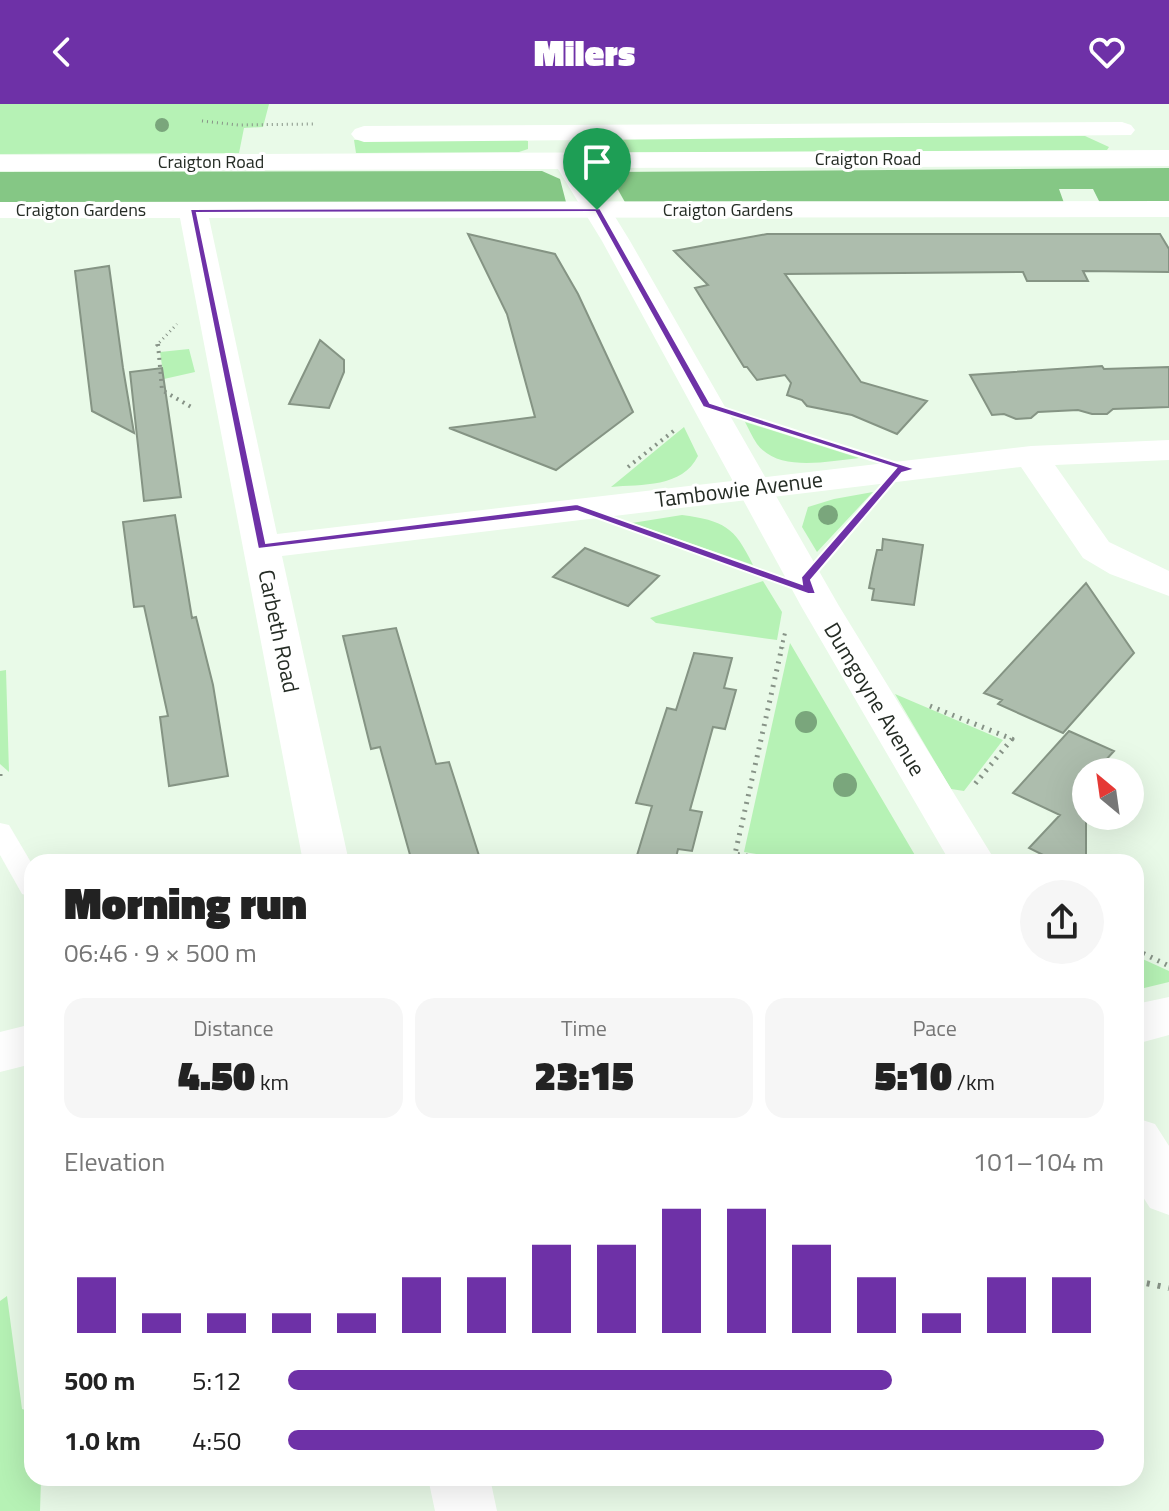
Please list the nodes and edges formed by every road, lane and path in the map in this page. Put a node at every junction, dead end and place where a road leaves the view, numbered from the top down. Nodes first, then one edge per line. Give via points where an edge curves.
1 (531, 104) edge
2 (1109, 104) edge
3 (202, 121) dead end
4 (314, 124) dead end
5 (1122, 130) junction
6 (364, 134) dead end
7 (557, 147) junction
8 (1138, 158) junction
9 (1169, 158) edge
10 (0, 163) edge
11 (1169, 209) edge
12 (0, 210) edge
13 (597, 210) junction
14 (193, 211) junction
15 (706, 405) junction
16 (1169, 450) edge
17 (1031, 456) junction
18 (905, 470) junction
19 (752, 488) junction
20 (577, 508) junction
21 (651, 534) dead end
22 (262, 547) junction
23 (1169, 585) edge
24 (813, 593) junction
25 (862, 679) junction
26 (0, 774) edge
27 (0, 780) edge
28 (946, 819) junction
29 (0, 832) edge
30 (324, 854) edge
31 (735, 854) edge
32 (968, 854) edge
33 (24, 873) edge
34 (1144, 954) edge
35 (1169, 966) edge
36 (1169, 1016) edge
37 (1144, 1022) edge
38 (24, 1046) edge
39 (0, 1052) edge
40 (1144, 1153) edge
41 (1169, 1192) edge
42 (1144, 1283) edge
43 (1169, 1288) edge
44 (461, 1486) edge
45 (466, 1511) edge

1 - 7 street, Dumgoyne Avenue
2 - 5 street
3 - 4 path
5 - 7 street, Craigton Road
5 - 8 street
6 - 7 street, Craigton Road
7 - 8 street, Craigton Road
7 - 10 street, Craigton Road
7 - 13 street, Dumgoyne Avenue
8 - 9 street, Craigton Road
11 - 13 street, Craigton Gardens
12 - 14 street, Craigton Gardens
13 - 14 street, Craigton Gardens
13 - 15 street, Dumgoyne Avenue
14 - 22 street, Carbeth Road
15 - 18 path
15 - 19 street, Dumgoyne Avenue
15 - 20 path
16 - 17 street, Tambowie Avenue
17 - 18 street, Tambowie Avenue
17 - 23 street via 1096,550
18 - 19 street, Tambowie Avenue
18 - 24 path
19 - 20 street, Tambowie Avenue
19 - 24 street, Dumgoyne Avenue
20 - 22 street, Tambowie Avenue
21 - 24 path
22 - 30 street, Carbeth Road
24 - 25 street, Dumgoyne Avenue
24 - 31 path via 790,611
25 - 28 street, Dumgoyne Avenue
25 - 28 path via 1012,739
26 - 27 path
28 - 32 street, Dumgoyne Avenue
29 - 33 lane
34 - 35 path
36 - 37 street
38 - 39 street
40 - 41 street
42 - 43 path
44 - 45 street

